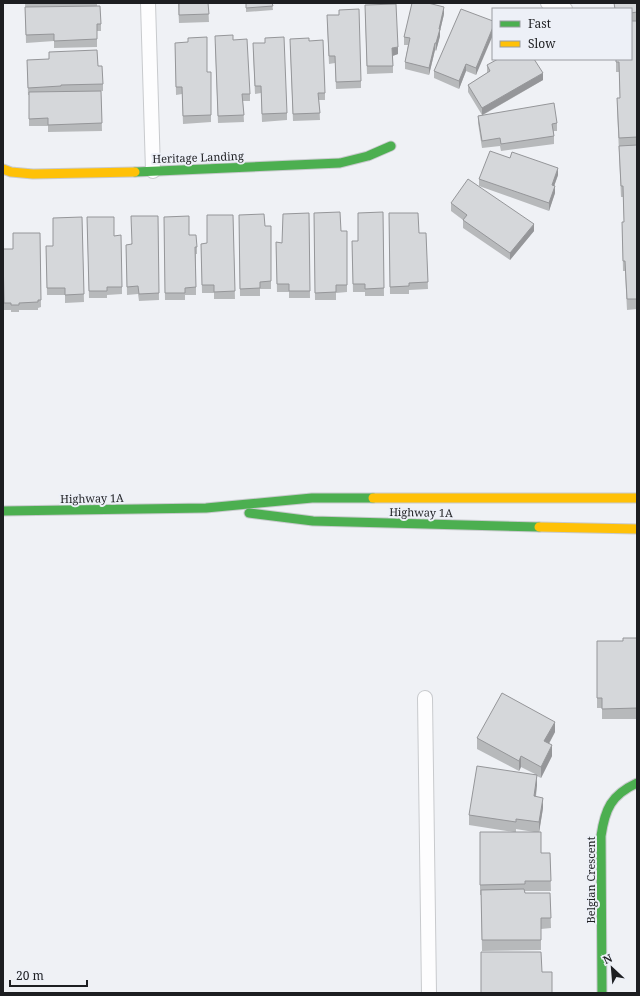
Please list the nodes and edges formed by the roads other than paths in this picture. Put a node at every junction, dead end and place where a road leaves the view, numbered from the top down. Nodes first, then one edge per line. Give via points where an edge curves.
1 (148, 3) edge
2 (548, 3) edge
3 (562, 8) edge
4 (391, 146) dead end
5 (3, 169) edge
6 (153, 171) junction
7 (637, 498) edge
8 (206, 508) junction
9 (3, 511) edge
10 (637, 529) edge
11 (425, 698) dead end
12 (637, 783) edge
13 (429, 993) edge
14 (602, 993) edge

1 - 6 lane
2 - 3 lane
4 - 6 main road, Heritage Landing via 368,156 340,163
5 - 6 main road, Heritage Landing via 9,172 49,174
7 - 8 main road, Highway 1A via 312,498
8 - 9 main road, Highway 1A
8 - 10 main road, Highway 1A via 313,521
11 - 13 lane
12 - 14 main road, Belgian Crescent via 615,798 604,817 601,836

